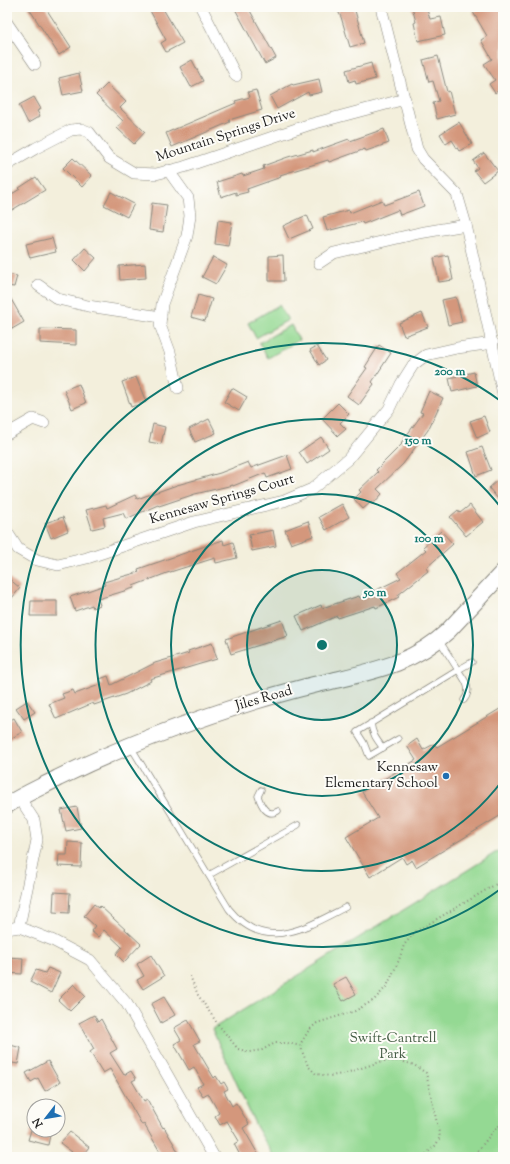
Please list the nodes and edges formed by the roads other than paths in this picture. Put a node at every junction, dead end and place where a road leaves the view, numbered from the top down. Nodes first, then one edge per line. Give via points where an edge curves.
1 (201, 7) edge
2 (381, 7) edge
3 (7, 23) edge
4 (35, 64) dead end
5 (236, 76) dead end
6 (405, 99) junction
7 (7, 165) edge
8 (168, 170) junction
9 (466, 225) junction
10 (319, 263) dead end
11 (38, 285) dead end
12 (161, 317) junction
13 (493, 343) junction
14 (178, 388) dead end
15 (503, 394) edge
16 (44, 423) dead end
17 (7, 434) edge
18 (7, 532) edge
19 (503, 572) edge
20 (439, 640) junction
21 (472, 662) dead end
22 (458, 670) junction
23 (464, 700) dead end
24 (371, 723) junction
25 (398, 739) dead end
26 (130, 745) junction
27 (383, 748) junction
28 (261, 790) dead end
29 (13, 801) edge
30 (278, 811) dead end
31 (298, 825) dead end
32 (209, 875) junction
33 (346, 907) dead end
34 (19, 927) junction
35 (7, 929) edge
36 (214, 1157) edge

1 - 5 street
2 - 6 street
3 - 4 street
6 - 8 street, Mountain Springs Drive via 308,125 184,167
6 - 9 street via 417,149 423,159 457,194
7 - 8 street, Mountain Springs Drive via 71,130 81,129 89,132 109,158 134,173 156,174
8 - 12 street via 188,198 190,216 187,236 162,304
9 - 10 street via 334,253
9 - 13 street
11 - 12 street via 58,299
12 - 14 street via 160,325 170,352
13 - 15 street
13 - 18 street, Kennesaw Springs Court via 426,355 413,365 389,409 348,460 312,489 284,501 194,522 87,558 58,565 37,560 18,549
16 - 17 street via 33,418
19 - 20 street, Jiles Road
20 - 22 lane
20 - 26 street, Jiles Road via 414,656 385,668 291,690
21 - 22 lane
22 - 23 lane via 468,688
22 - 24 lane
24 - 27 lane via 375,737
24 - 27 lane via 357,732 369,756
25 - 27 lane
26 - 29 street, Jiles Road
26 - 32 lane
28 - 30 lane via 258,796 266,811 269,814
29 - 34 street via 34,820 37,840
31 - 32 lane
32 - 33 lane via 235,917 261,932 282,934 301,930
34 - 35 street
34 - 36 street via 52,940 90,960 127,1004

